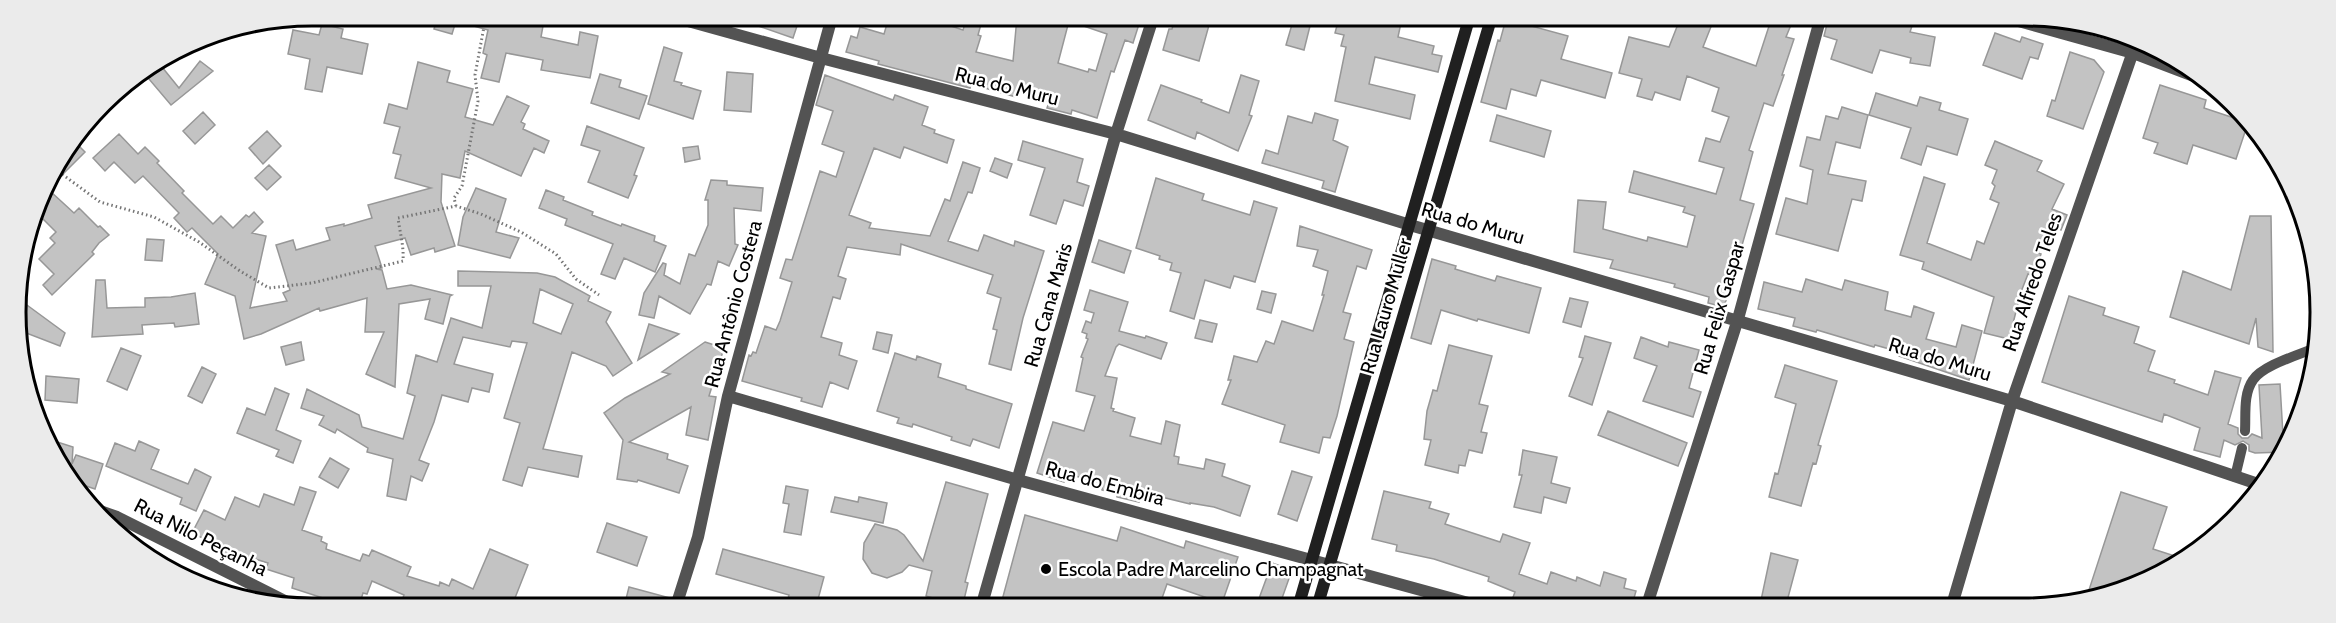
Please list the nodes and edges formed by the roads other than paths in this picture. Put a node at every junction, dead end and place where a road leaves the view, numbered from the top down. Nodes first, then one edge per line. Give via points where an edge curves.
1 (706, 26) edge
2 (829, 26) edge
3 (1150, 26) edge
4 (1467, 26) edge
5 (1489, 26) edge
6 (1818, 26) edge
7 (2040, 26) edge
8 (2135, 48) edge
9 (820, 58) junction
10 (2157, 58) edge
11 (1116, 134) junction
12 (1410, 225) junction
13 (1429, 230) junction
14 (1738, 319) junction
15 (2308, 351) edge
16 (728, 396) junction
17 (2012, 401) junction
18 (2245, 431) dead end
19 (2242, 448) dead end
20 (2235, 477) junction
21 (1018, 480) junction
22 (1335, 483) junction
23 (2253, 483) edge
24 (1352, 487) junction
25 (109, 514) edge
26 (1312, 560) junction
27 (1330, 565) junction
28 (272, 595) edge
29 (679, 598) edge
30 (984, 598) edge
31 (1301, 598) edge
32 (1320, 598) edge
33 (1450, 598) edge
34 (1649, 598) edge
35 (1954, 598) edge

1 - 9 street, Rua do Muru
2 - 9 street, Rua Antônio Costera
3 - 11 street, Rua Cana Maris
4 - 12 street, Rua Lauro Muller
5 - 13 street, Rua Lauro Muller
6 - 14 street, Rua Felix Gaspar
7 - 8 street
8 - 10 street
8 - 17 street, Rua Alfredo Teles
9 - 11 street, Rua do Muru
9 - 16 street, Rua Antônio Costera
11 - 12 street, Rua do Muru
11 - 21 street, Rua Cana Maris
12 - 13 street, Rua do Muru
12 - 22 street, Rua Lauro Muller
13 - 14 street, Rua do Muru
13 - 24 street, Rua Lauro Muller
14 - 17 street, Rua do Muru
14 - 34 street, Rua Felix Gaspar
15 - 18 lane via 2264,370 2253,380 2247,398
16 - 21 street, Rua do Embira
16 - 29 street, Rua Antônio Costera via 698,537
17 - 20 street, Rua do Muru
17 - 35 street, Rua Alfredo Teles
19 - 20 lane
20 - 23 street, Rua do Muru
21 - 26 street, Rua do Embira
21 - 30 street, Rua Cana Maris
22 - 24 street
22 - 26 street, Rua Lauro Muller
24 - 27 street, Rua Lauro Muller
25 - 28 street, Rua Nilo Peçanha
26 - 27 street, Rua do Embira
26 - 31 street, Rua Lauro Muller
27 - 32 street, Rua Lauro Muller
27 - 33 street, Rua do Embira

